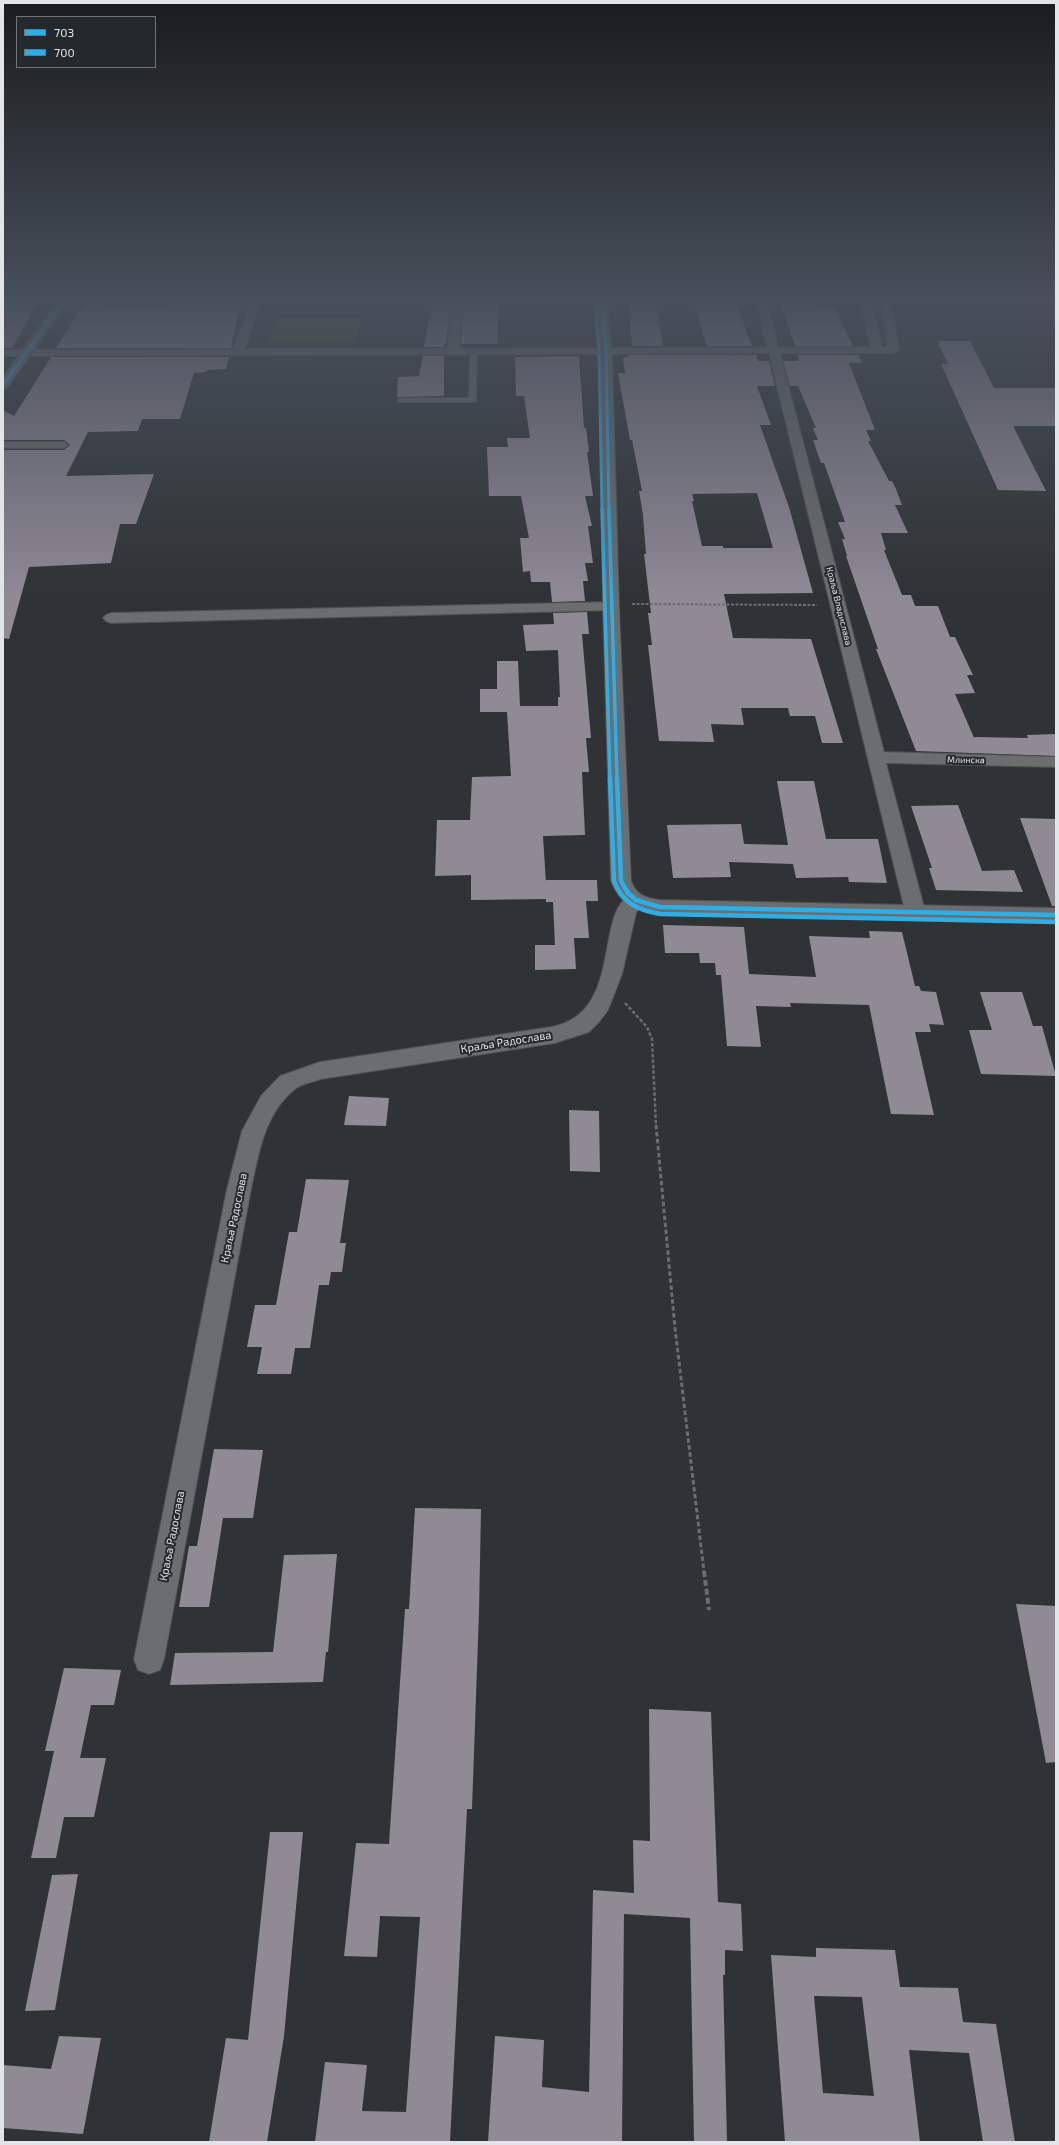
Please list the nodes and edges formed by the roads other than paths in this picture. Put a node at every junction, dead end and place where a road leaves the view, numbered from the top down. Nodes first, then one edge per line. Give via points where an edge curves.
1 (607, 400) edge
2 (786, 400) edge
3 (64, 444) dead end
4 (3, 445) edge
5 (611, 606) junction
6 (111, 618) dead end
7 (876, 757) junction
8 (1056, 762) edge
9 (634, 900) junction
10 (915, 911) junction
11 (1056, 914) edge
12 (149, 1659) dead end

1 - 5 street
2 - 7 street, Краља Владислава
3 - 4 lane
5 - 6 street
5 - 9 street via 621,881 625,893
7 - 8 street, Млинска
7 - 10 street, Краља Владислава
9 - 10 street via 660,907
9 - 12 street, Краља Радослава via 626,912 606,992 594,1015 581,1026 564,1032 320,1071 288,1082 269,1102 253,1131 239,1189
10 - 11 street

